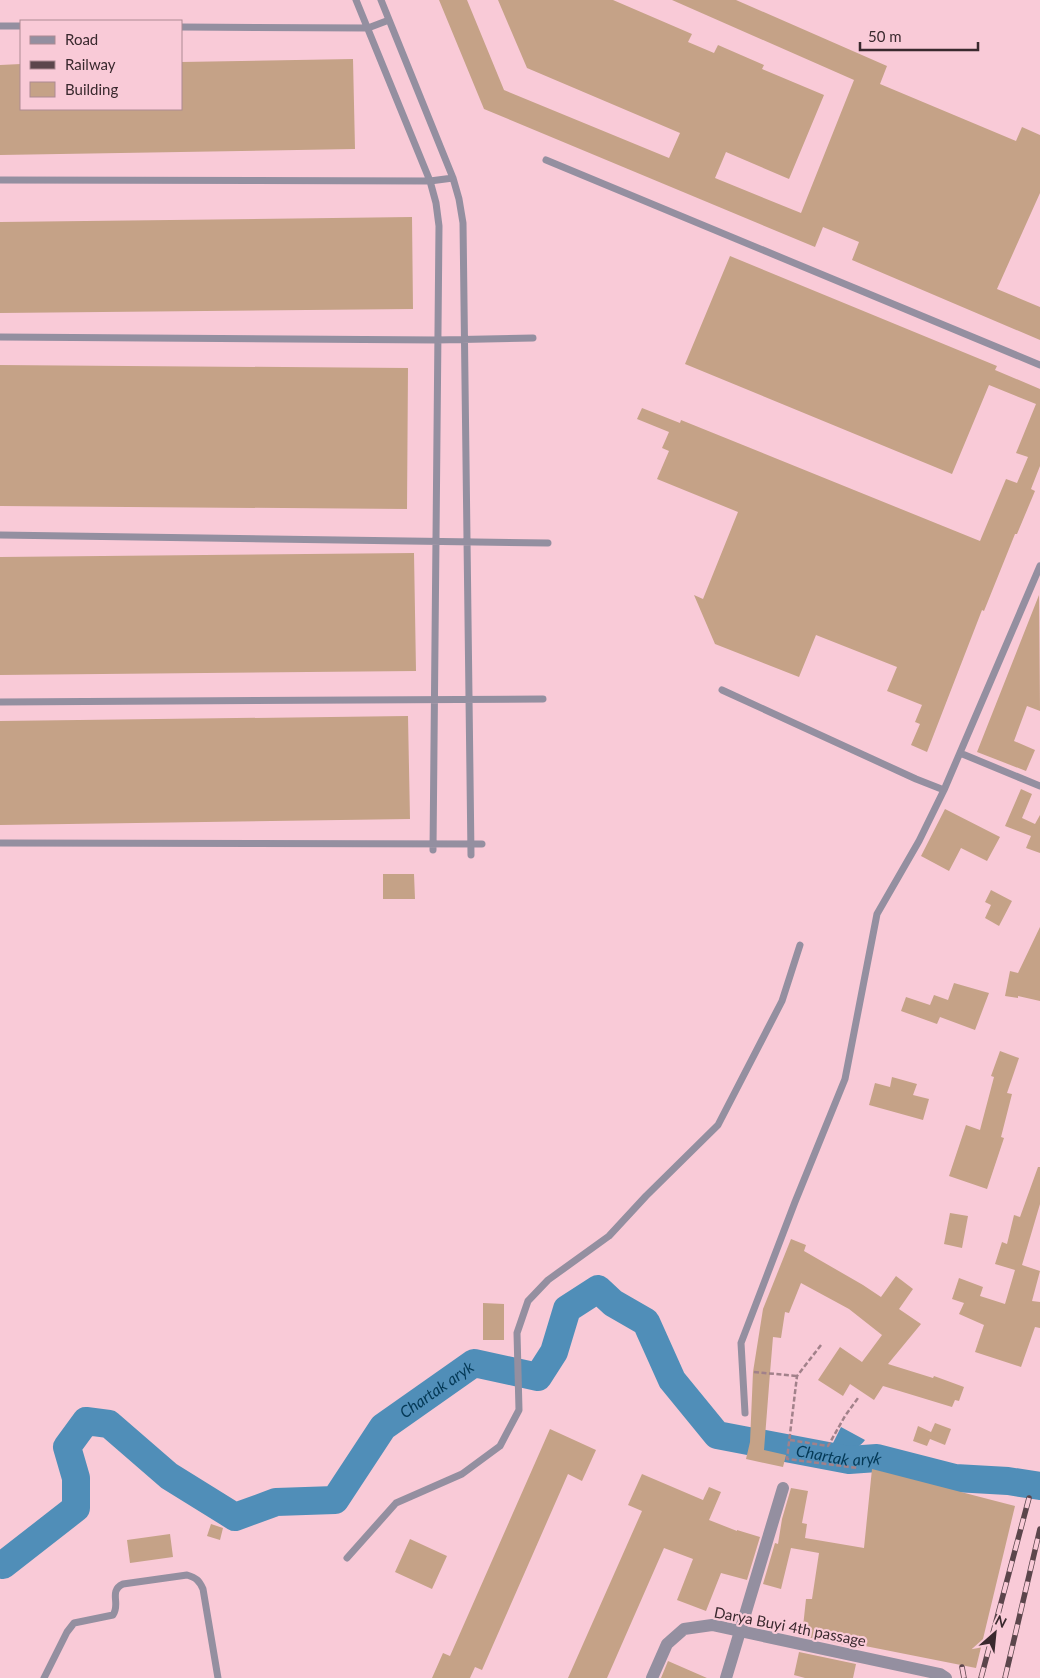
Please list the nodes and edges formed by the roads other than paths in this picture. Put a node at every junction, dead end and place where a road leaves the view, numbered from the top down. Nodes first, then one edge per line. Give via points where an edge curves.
1 (356, 0) edge
2 (381, 0) edge
3 (389, 20) junction
4 (0, 26) edge
5 (20, 26) edge
6 (182, 27) edge
7 (368, 28) junction
8 (546, 160) dead end
9 (453, 178) junction
10 (0, 180) edge
11 (430, 181) junction
12 (0, 337) edge
13 (533, 338) dead end
14 (464, 339) junction
15 (437, 340) junction
16 (1040, 365) edge
17 (0, 535) edge
18 (436, 543) junction
19 (467, 543) junction
20 (548, 543) dead end
21 (1040, 566) edge
22 (722, 690) dead end
23 (434, 700) junction
24 (469, 700) junction
25 (543, 700) dead end
26 (0, 702) edge
27 (960, 753) junction
28 (1040, 786) edge
29 (944, 790) junction
30 (0, 843) edge
31 (471, 844) junction
32 (482, 844) dead end
33 (433, 847) junction
34 (471, 855) dead end
35 (800, 945) dead end
36 (745, 1413) dead end
37 (783, 1488) dead end
38 (347, 1558) dead end
39 (741, 1630) junction
40 (44, 1678) edge
41 (218, 1678) edge
42 (652, 1678) edge
43 (726, 1678) edge
44 (946, 1678) edge

1 - 7 lane
2 - 3 lane
3 - 7 lane
3 - 9 lane
4 - 5 lane
6 - 7 lane
7 - 11 lane
8 - 16 lane
9 - 11 lane
9 - 14 lane via 463,223
10 - 11 lane
11 - 15 lane via 439,226
12 - 15 lane
13 - 14 lane
14 - 15 lane
14 - 19 lane
15 - 18 lane
17 - 18 lane
18 - 19 lane
18 - 23 lane
19 - 20 lane
19 - 24 lane
21 - 27 lane
22 - 29 lane
23 - 24 lane
23 - 26 lane
23 - 33 lane
24 - 25 lane
24 - 31 lane
27 - 28 lane
27 - 29 lane
29 - 36 lane via 877,914 845,1079 742,1343
30 - 33 lane
31 - 32 lane
31 - 33 lane
31 - 34 lane
35 - 38 lane via 782,1001 718,1125 609,1236 548,1280 528,1301 517,1333 519,1410 500,1446 462,1474 396,1504
37 - 39 street
39 - 42 street, Darya Buyi 4th passage via 712,1625 684,1629 667,1644
39 - 43 street
39 - 44 street, Darya Buyi 4th passage via 940,1674
40 - 41 lane via 74,1623 113,1615 118,1587 187,1574 196,1578 203,1589

